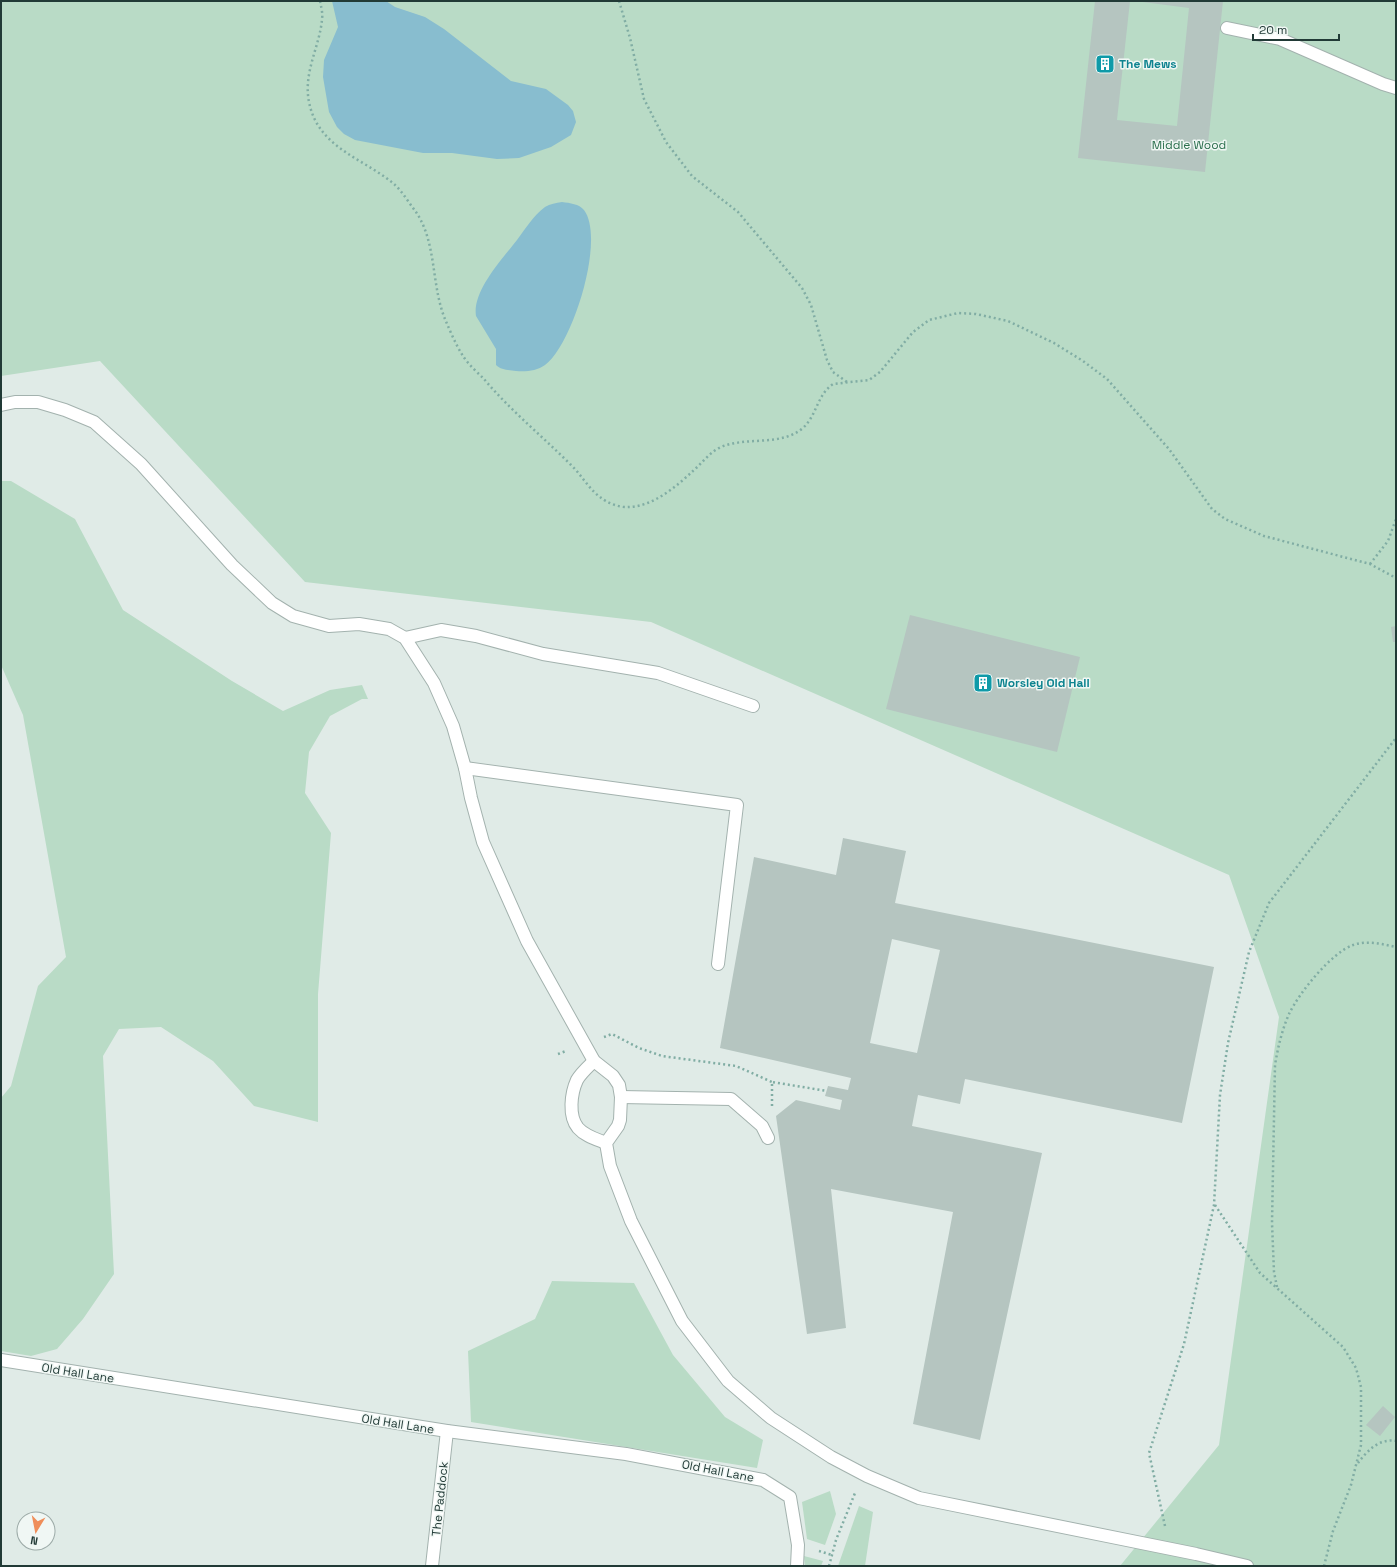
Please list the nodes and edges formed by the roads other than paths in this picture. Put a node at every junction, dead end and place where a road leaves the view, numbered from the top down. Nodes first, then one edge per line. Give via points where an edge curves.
1 (1227, 28) dead end
2 (1396, 88) edge
3 (1, 405) edge
4 (405, 638) junction
5 (753, 706) dead end
6 (465, 768) junction
7 (718, 964) dead end
8 (594, 1061) junction
9 (621, 1097) junction
10 (768, 1138) dead end
11 (606, 1143) junction
12 (1, 1360) edge
13 (447, 1431) junction
14 (432, 1566) edge
15 (797, 1566) edge
16 (1246, 1566) edge

1 - 2 street via 1280,39
3 - 4 street via 38,402 94,422 141,464 232,564 272,603 293,616 329,626 359,624 388,629
4 - 5 street via 441,630 476,636 543,654 658,673
4 - 6 street via 434,683 453,726
6 - 7 street via 737,805
6 - 8 street via 483,842 527,942
8 - 9 street via 613,1076 619,1085
8 - 11 street via 578,1079 572,1104 573,1117 578,1128 590,1137
9 - 10 street via 731,1099 762,1126
9 - 11 street via 618,1126
11 - 16 street via 610,1166 632,1221 682,1321 728,1381 770,1418 831,1457 867,1476 927,1500
12 - 13 street, Old Hall Lane
13 - 14 street, The Paddock
13 - 15 street, Old Hall Lane via 626,1454 763,1480 790,1497 798,1546

